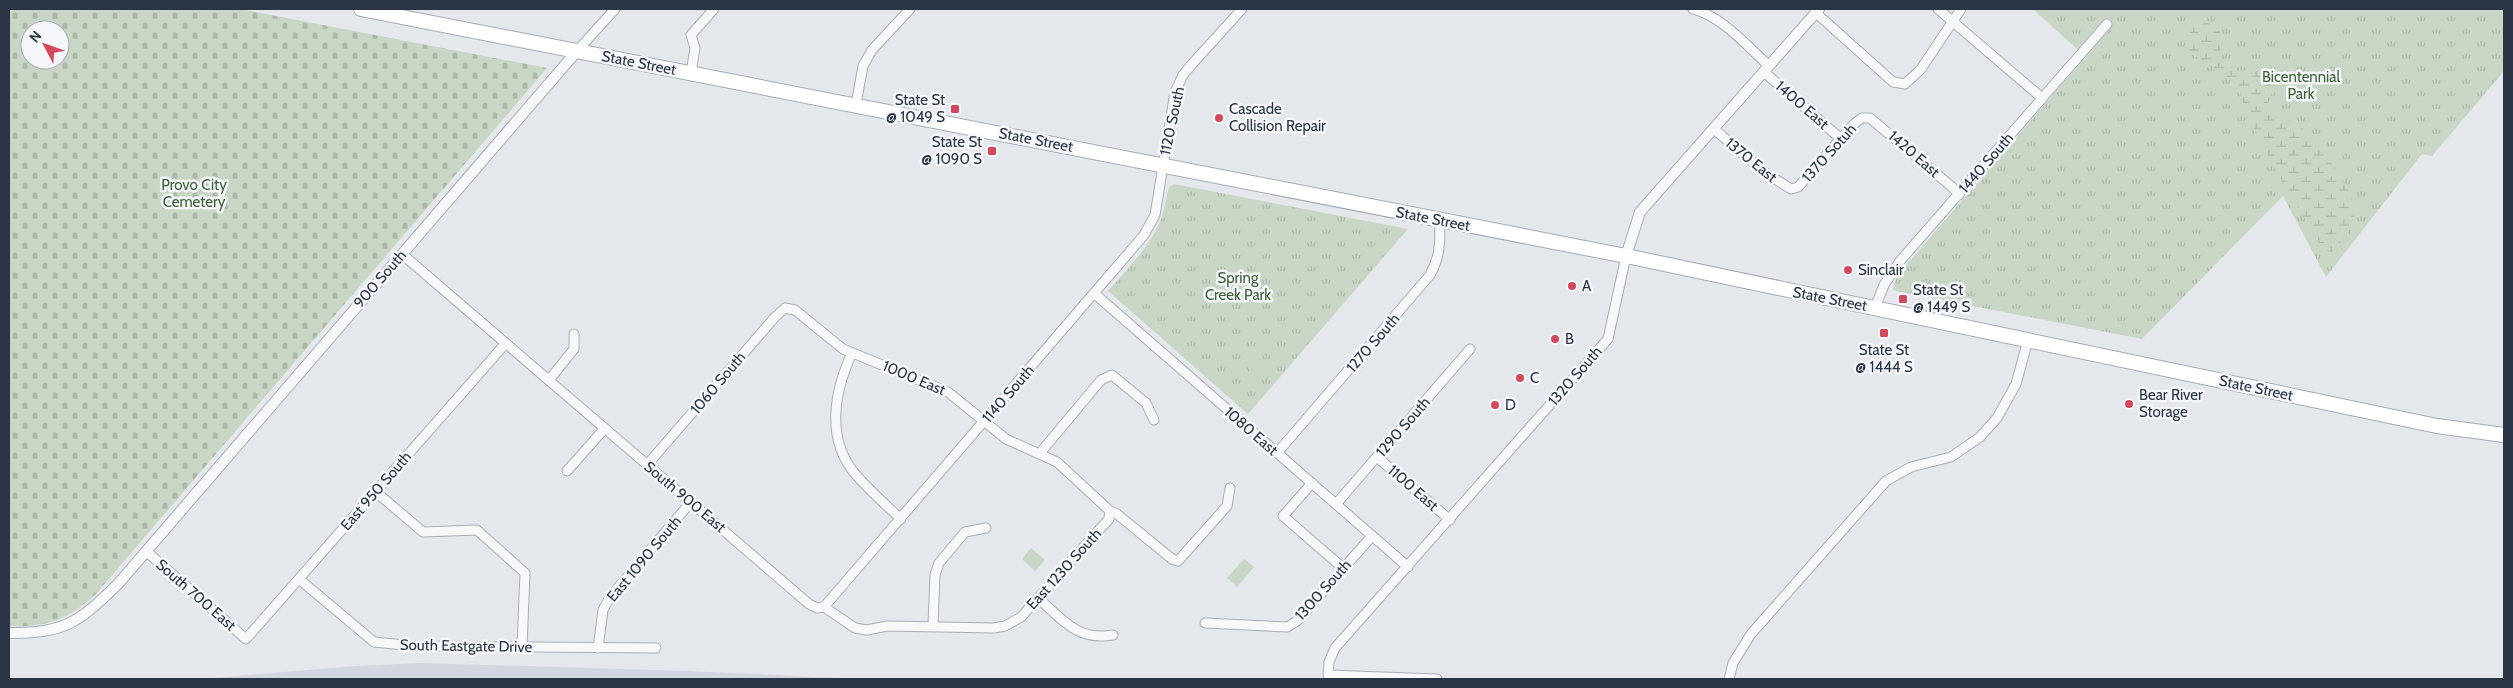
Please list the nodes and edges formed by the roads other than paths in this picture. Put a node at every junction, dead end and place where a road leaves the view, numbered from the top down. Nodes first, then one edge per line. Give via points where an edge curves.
1 (361, 9) edge
2 (615, 9) edge
3 (714, 9) edge
4 (910, 9) edge
5 (1242, 9) edge
6 (1693, 9) edge
7 (1938, 9) edge
8 (1960, 9) edge
9 (1817, 10) edge
10 (383, 11) edge
11 (1951, 20) junction
12 (2107, 24) dead end
13 (577, 51) junction
14 (1766, 69) junction
15 (691, 73) junction
16 (2042, 98) junction
17 (856, 104) junction
18 (1867, 118) joint
19 (1714, 129) junction
20 (1841, 139) junction
21 (1163, 166) junction
22 (1791, 189) joint
23 (1959, 195) junction
24 (1439, 220) junction
25 (402, 254) junction
26 (1626, 256) junction
27 (1095, 294) junction
28 (792, 308) joint
29 (1875, 308) junction
30 (574, 334) dead end
31 (2028, 340) junction
32 (506, 343) junction
33 (1470, 349) dead end
34 (852, 353) junction
35 (548, 380) junction
36 (1154, 420) dead end
37 (985, 422) junction
38 (605, 428) junction
39 (2504, 435) edge
40 (1040, 453) junction
41 (1277, 453) junction
42 (1377, 456) junction
43 (647, 465) junction
44 (567, 470) dead end
45 (1312, 483) junction
46 (1230, 488) dead end
47 (376, 492) junction
48 (692, 502) junction
49 (1336, 504) junction
50 (1110, 511) junction
51 (901, 519) junction
52 (1450, 520) junction
53 (986, 528) dead end
54 (1372, 536) junction
55 (146, 551) junction
56 (1408, 567) junction
57 (1343, 568) junction
58 (299, 579) junction
59 (1038, 598) junction
60 (824, 608) junction
61 (1205, 623) dead end
62 (1010, 624) joint
63 (933, 625) junction
64 (9, 633) edge
65 (1113, 635) dead end
66 (246, 639) joint
67 (522, 647) junction
68 (598, 648) junction
69 (656, 648) dead end
70 (1437, 679) edge
71 (1729, 679) edge

1 - 10 main road, State Street
2 - 13 street, 900 South
3 - 15 street via 691,35 695,48
4 - 17 street via 872,50 863,66
5 - 21 street, 1120 South via 1182,75 1175,92
6 - 14 street, 1400 East via 1708,13 1722,23
7 - 11 street
8 - 11 street
9 - 11 street via 1893,82 1905,84 1920,69
9 - 14 street, 1320 South
10 - 13 main road, State Street
11 - 16 street
12 - 16 street, 1440 South
13 - 15 main road, State Street
13 - 25 street, 900 South
14 - 19 street, 1320 South
14 - 20 street, 1400 East
15 - 17 main road, State Street
16 - 23 street, 1440 South
17 - 21 main road, State Street
18 - 20 street, 1370 Sotuh via 1858,120
18 - 23 street, 1420 East via 1878,122
19 - 22 street, 1370 East via 1764,172
19 - 26 street, 1320 South via 1640,212
20 - 22 street, 1370 Sotuh via 1798,187
21 - 24 main road, State Street
21 - 27 street, 1140 South via 1155,215 1136,246
23 - 29 street, 1440 South via 1892,271
24 - 26 main road, State Street
24 - 41 street, 1270 South via 1441,241 1437,263 1427,280
25 - 32 street, South 900 East
25 - 55 street, 900 South
26 - 29 main road, State Street
26 - 52 street, 1320 South via 1608,339
27 - 37 street, 1140 South
27 - 41 street, 1080 East
28 - 34 street, 1000 East via 830,340
28 - 43 street, 1060 South via 785,308 775,317
29 - 31 main road, State Street
30 - 35 street via 574,349
31 - 39 main road, State Street via 2437,426
31 - 71 street via 2016,384 1997,418 1980,437 1951,457 1911,467 1886,481 1751,634 1733,663
32 - 35 street, South 900 East
32 - 47 street, East 950 South
33 - 42 street, 1290 South
34 - 37 street, 1000 East via 936,385 958,398
34 - 51 street via 838,392 834,419 841,451 855,475
35 - 38 street, South 900 East
36 - 40 street via 1146,403 1112,375 1101,380
37 - 40 street, 1000 East via 1016,445
37 - 51 street, 1140 South
38 - 43 street, South 900 East
38 - 44 street
40 - 50 street, 1000 East via 1057,462
41 - 45 street, 1080 East
42 - 49 street, 1290 South
42 - 52 street, 1100 East
43 - 48 street, South 900 East
45 - 49 street, 1080 East
45 - 57 street via 1283,516
46 - 50 street, 1000 East via 1227,506 1178,561
47 - 58 street, East 950 South
47 - 67 street via 423,532 477,530 525,573
48 - 60 street, South 900 East via 809,604
48 - 68 street, East 1090 South via 610,597 603,610
49 - 54 street, 1080 East
50 - 59 street, East 1230 South via 1109,519
51 - 60 street, 1140 South
52 - 56 street, 1320 South
53 - 63 street via 965,532 939,563 935,575
54 - 56 street, 1080 East
54 - 57 street, 1300 South
55 - 64 street, 900 South via 88,613 42,633
55 - 66 street, South 700 East
56 - 70 street, 1320 South via 1335,648 1328,675
57 - 61 street, 1300 South via 1297,621 1287,627
58 - 66 street, East 950 South
58 - 67 street, South Eastgate Drive via 374,642 414,646
59 - 62 street, East 1230 South
59 - 65 street via 1080,633 1101,637
60 - 63 street, South 900 East via 855,628 867,630
62 - 63 street, South 900 East via 994,628
67 - 68 street, South Eastgate Drive
68 - 69 street, South Eastgate Drive

